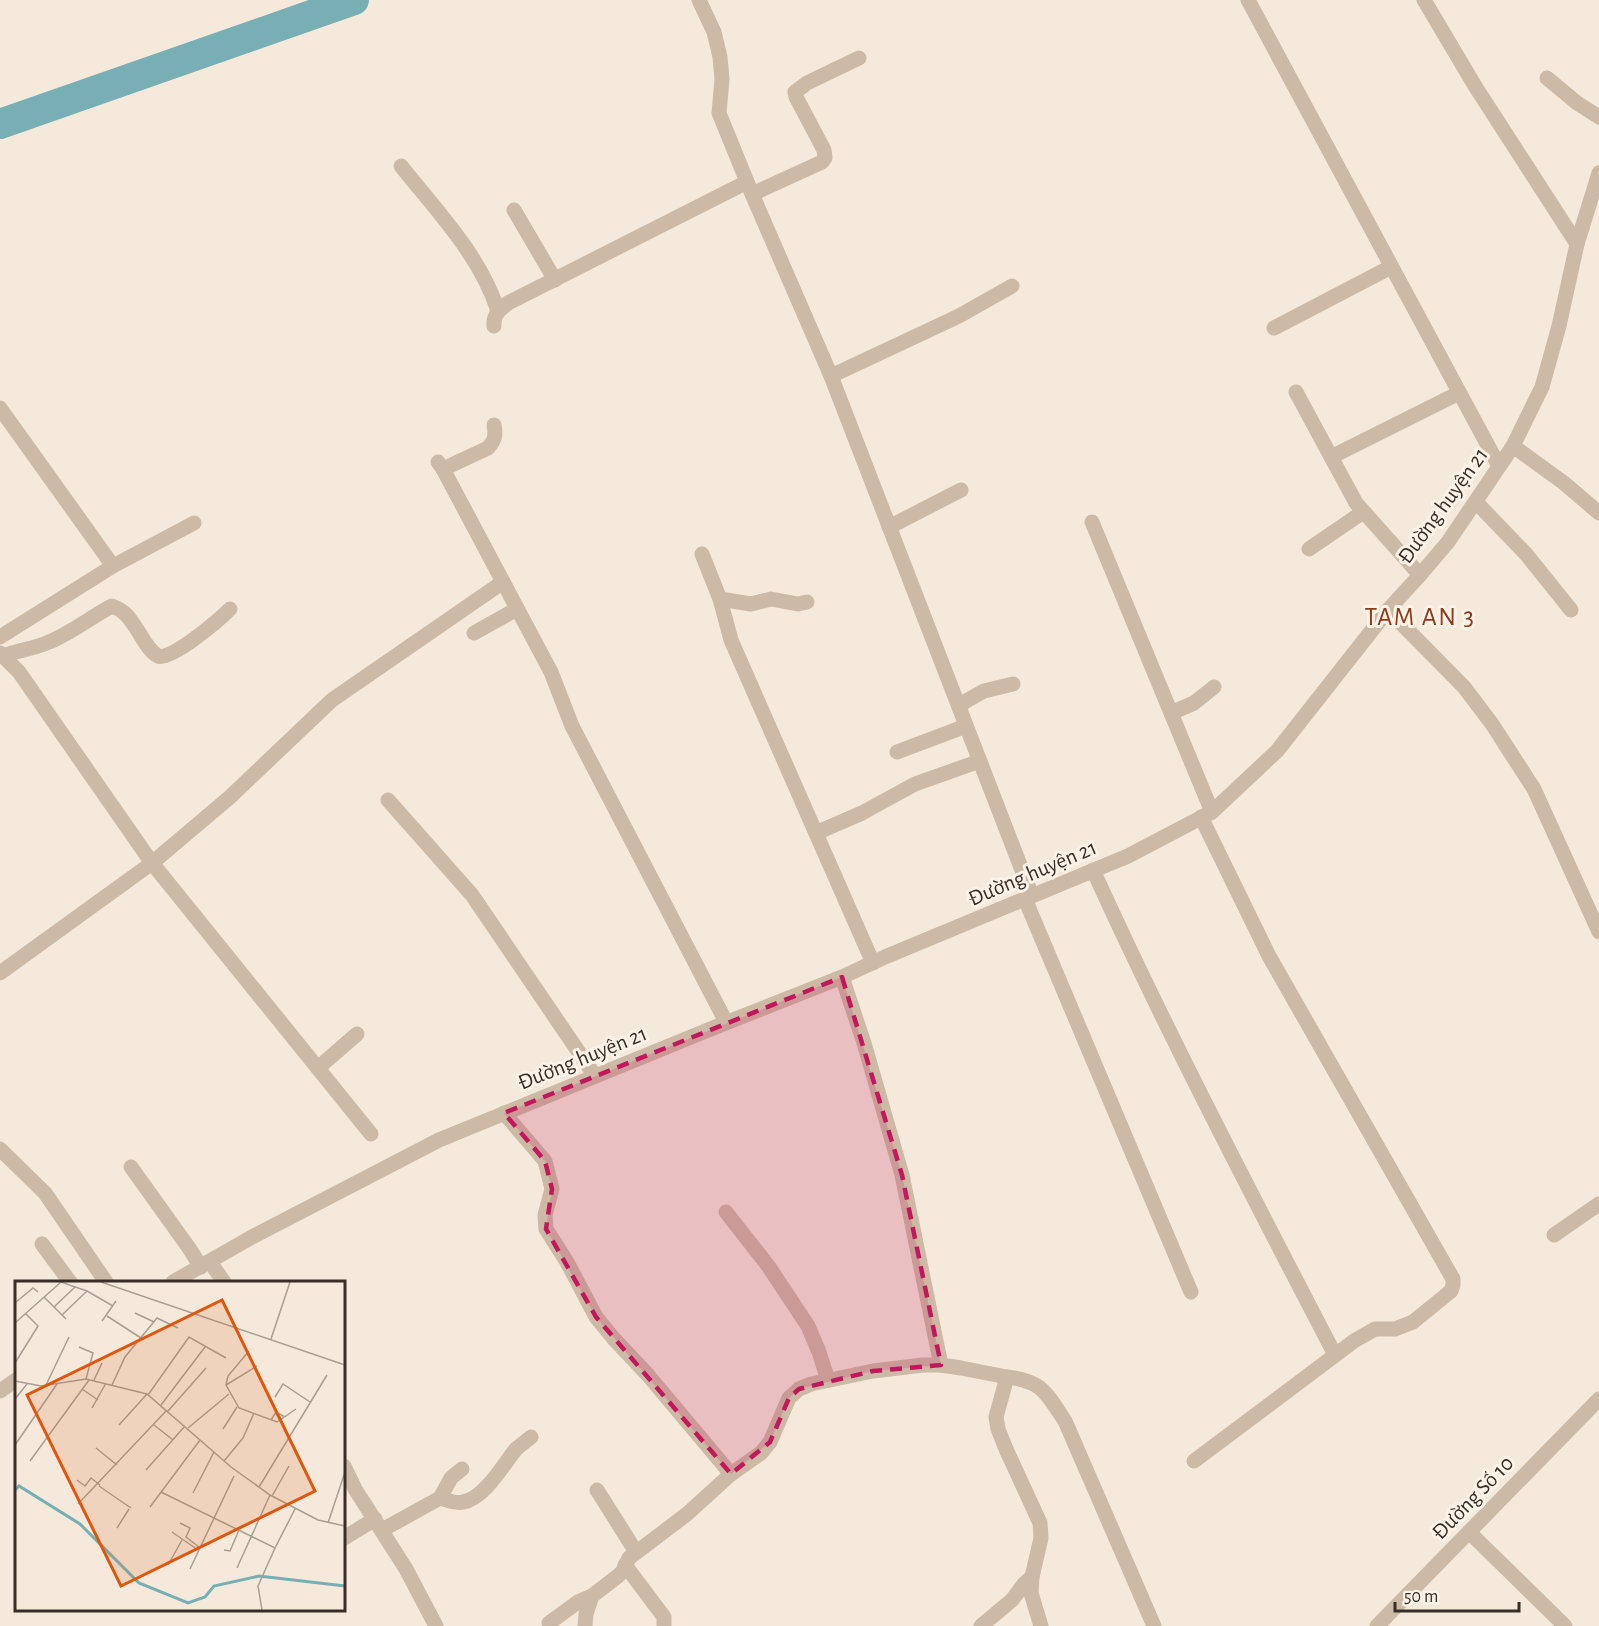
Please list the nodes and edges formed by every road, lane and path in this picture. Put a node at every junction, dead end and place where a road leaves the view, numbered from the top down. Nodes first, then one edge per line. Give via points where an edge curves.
1 (699, 0) edge
2 (1248, 0) edge
3 (1424, 0) edge
4 (860, 58) dead end
5 (1547, 78) dead end
6 (1599, 117) edge
7 (401, 166) dead end
8 (1599, 173) edge
9 (749, 188) junction
10 (514, 210) dead end
11 (1577, 244) junction
12 (1391, 267) junction
13 (555, 280) junction
14 (1012, 286) dead end
15 (498, 311) junction
16 (494, 326) dead end
17 (1274, 328) dead end
18 (831, 376) junction
19 (1296, 392) dead end
20 (1459, 393) junction
21 (0, 408) edge
22 (494, 426) dead end
23 (1513, 446) junction
24 (1331, 457) junction
25 (1499, 466) junction
26 (962, 490) dead end
27 (1476, 502) junction
28 (1363, 512) junction
29 (1599, 513) edge
30 (1092, 522) dead end
31 (194, 523) dead end
32 (890, 527) junction
33 (1309, 549) dead end
34 (702, 554) dead end
35 (112, 566) junction
36 (1420, 576) junction
37 (503, 582) junction
38 (720, 599) junction
39 (807, 602) dead end
40 (230, 609) dead end
41 (517, 609) junction
42 (1388, 610) junction
43 (1571, 610) dead end
44 (474, 633) dead end
45 (0, 637) edge
46 (1, 655) edge
47 (1013, 684) dead end
48 (1215, 687) dead end
49 (958, 705) junction
50 (1171, 713) junction
51 (966, 726) junction
52 (897, 752) dead end
53 (980, 761) junction
54 (388, 800) dead end
55 (1207, 814) junction
56 (816, 833) junction
57 (152, 863) junction
58 (1094, 870) junction
59 (1028, 897) junction
60 (1599, 932) edge
61 (873, 963) junction
62 (0, 973) edge
63 (842, 977) junction
64 (726, 1022) junction
65 (357, 1034) dead end
66 (318, 1068) junction
67 (595, 1076) junction
68 (504, 1113) junction
69 (371, 1134) dead end
70 (0, 1149) edge
71 (131, 1167) dead end
72 (1599, 1204) edge
73 (726, 1212) dead end
74 (1554, 1235) dead end
75 (42, 1244) dead end
76 (205, 1264) junction
77 (69, 1281) edge
78 (105, 1281) edge
79 (175, 1281) edge
80 (223, 1281) edge
81 (1191, 1292) dead end
82 (1335, 1355) junction
83 (941, 1365) junction
84 (1007, 1377) junction
85 (828, 1380) junction
86 (15, 1383) edge
87 (0, 1391) edge
88 (1599, 1399) edge
89 (531, 1437) dead end
90 (1194, 1461) dead end
91 (345, 1468) edge
92 (462, 1469) dead end
93 (731, 1474) junction
94 (597, 1490) dead end
95 (440, 1498) junction
96 (378, 1525) junction
97 (1469, 1532) junction
98 (345, 1538) edge
99 (636, 1552) junction
100 (625, 1565) junction
101 (1032, 1577) junction
102 (592, 1596) junction
103 (549, 1623) dead end
104 (436, 1626) edge
105 (585, 1626) edge
106 (664, 1626) edge
107 (981, 1626) edge
108 (1041, 1626) edge
109 (1154, 1626) edge
110 (1377, 1626) edge
111 (1565, 1626) edge

1 - 9 street via 714,32 720,57 719,113
2 - 12 street
3 - 11 street
4 - 9 street via 807,82 795,92 825,159
5 - 6 street
7 - 15 street via 465,246
8 - 11 street, Đường huyện 21
9 - 13 street
9 - 18 street
10 - 13 street
11 - 23 street, Đường huyện 21 via 1542,387
12 - 17 street
12 - 20 street
13 - 15 street
14 - 18 street
15 - 16 street
18 - 32 street
19 - 24 street
20 - 24 street
20 - 25 street
21 - 35 street
22 - 37 street via 494,442 488,448 441,466
23 - 25 street, Đường huyện 21
23 - 29 street
24 - 28 street
25 - 27 street, Đường huyện 21
26 - 32 street
27 - 36 street, Đường huyện 21
27 - 43 street via 1526,554
28 - 33 street
28 - 36 street
30 - 50 street
31 - 35 street
32 - 49 street
34 - 38 street
35 - 45 street
36 - 42 street, Đường huyện 21
37 - 41 street
37 - 57 street via 332,700 231,797
38 - 39 street
38 - 56 street via 731,640
40 - 46 street via 164,657 150,650 128,616 112,606 39,647
41 - 44 street
41 - 64 street via 551,672 572,726
42 - 55 street, Đường huyện 21 via 1277,751
42 - 60 street via 1464,687 1492,724 1534,789
46 - 57 street via 19,672
47 - 49 street via 984,691
48 - 50 street via 1194,703
49 - 51 street
50 - 55 street
51 - 52 street
51 - 53 street
53 - 56 street via 915,784
53 - 59 street
54 - 67 street via 472,895
55 - 58 street, Đường huyện 21
55 - 82 street via 1269,956 1453,1279 1451,1291 1413,1322 1395,1329 1375,1329
56 - 61 street
57 - 62 street
57 - 66 street
58 - 59 street, Đường huyện 21
58 - 82 street via 1221,1135
59 - 61 street, Đường huyện 21
59 - 81 street
61 - 63 street, Đường huyện 21
63 - 64 street, Đường huyện 21
63 - 83 street via 902,1175
64 - 67 street, Đường huyện 21
65 - 66 street
66 - 69 street
67 - 68 street, Đường huyện 21
68 - 76 street, Đường huyện 21 via 439,1140
68 - 93 street via 545,1161 552,1189 545,1215 546,1229 596,1317
70 - 78 street via 45,1193
71 - 76 street via 189,1248
72 - 74 street
73 - 85 street via 808,1326
75 - 77 street
76 - 79 street, Đường huyện 21
76 - 80 street
82 - 90 street
83 - 84 street
83 - 85 street via 903,1367
84 - 101 street via 996,1417 1006,1449 1040,1523 1041,1538
84 - 109 street via 1030,1381 1044,1391 1065,1421
85 - 93 street via 800,1389 789,1398 770,1442
86 - 87 street
88 - 97 street, Đường Số 10
89 - 95 street via 472,1499 462,1503
91 - 96 street
92 - 95 street via 451,1478
93 - 99 street
94 - 99 street
95 - 96 street
96 - 98 street
96 - 104 street
97 - 110 street, Đường Số 10
97 - 111 street
99 - 100 street
100 - 102 street via 618,1576
100 - 106 street via 664,1617
101 - 107 street
101 - 108 street via 1031,1593
102 - 103 street
102 - 105 street

